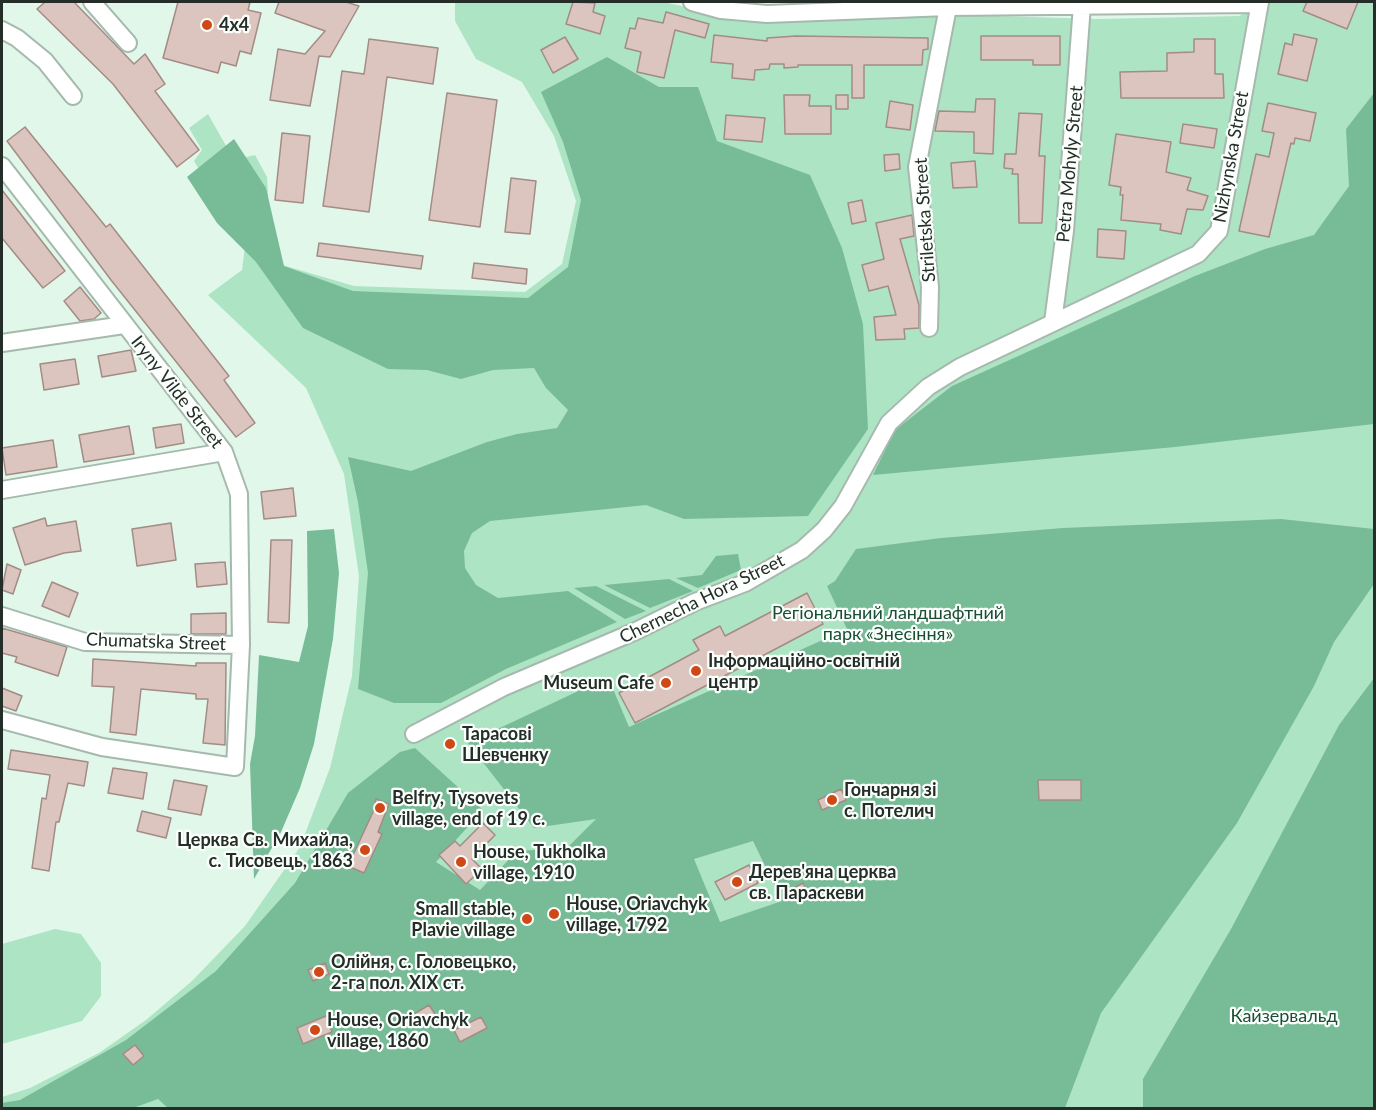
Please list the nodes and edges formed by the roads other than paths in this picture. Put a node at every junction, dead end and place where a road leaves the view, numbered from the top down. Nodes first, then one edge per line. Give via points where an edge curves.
1 (92, 2) edge
2 (692, 2) edge
3 (1259, 3) edge
4 (948, 4) edge
5 (1082, 5) junction
6 (2, 30) edge
7 (128, 43) dead end
8 (73, 96) dead end
9 (2, 166) edge
10 (1053, 322) junction
11 (124, 326) junction
12 (928, 328) dead end
13 (2, 343) edge
14 (224, 452) junction
15 (2, 490) edge
16 (2, 616) edge
17 (242, 645) junction
18 (2, 720) edge
19 (414, 734) dead end

1 - 7 street
2 - 4 street via 767,14
3 - 5 street
3 - 10 street, Nizhynska Street via 1219,231 1198,254
4 - 5 street
4 - 12 street, Striletska Street via 918,167 930,287
5 - 10 street, Petra Mohyly Street via 1065,231
6 - 8 street via 45,61
9 - 11 street, Iryny Vilde Street
10 - 19 street, Chernecha Hora Street via 928,387 889,423 843,506 802,550 745,583 504,687
11 - 13 street
11 - 14 street, Iryny Vilde Street
14 - 15 street
14 - 17 street, Iryny Vilde Street via 239,494
16 - 17 street, Chumatska Street via 85,642
17 - 18 street, Iryny Vilde Street via 235,767 102,747

